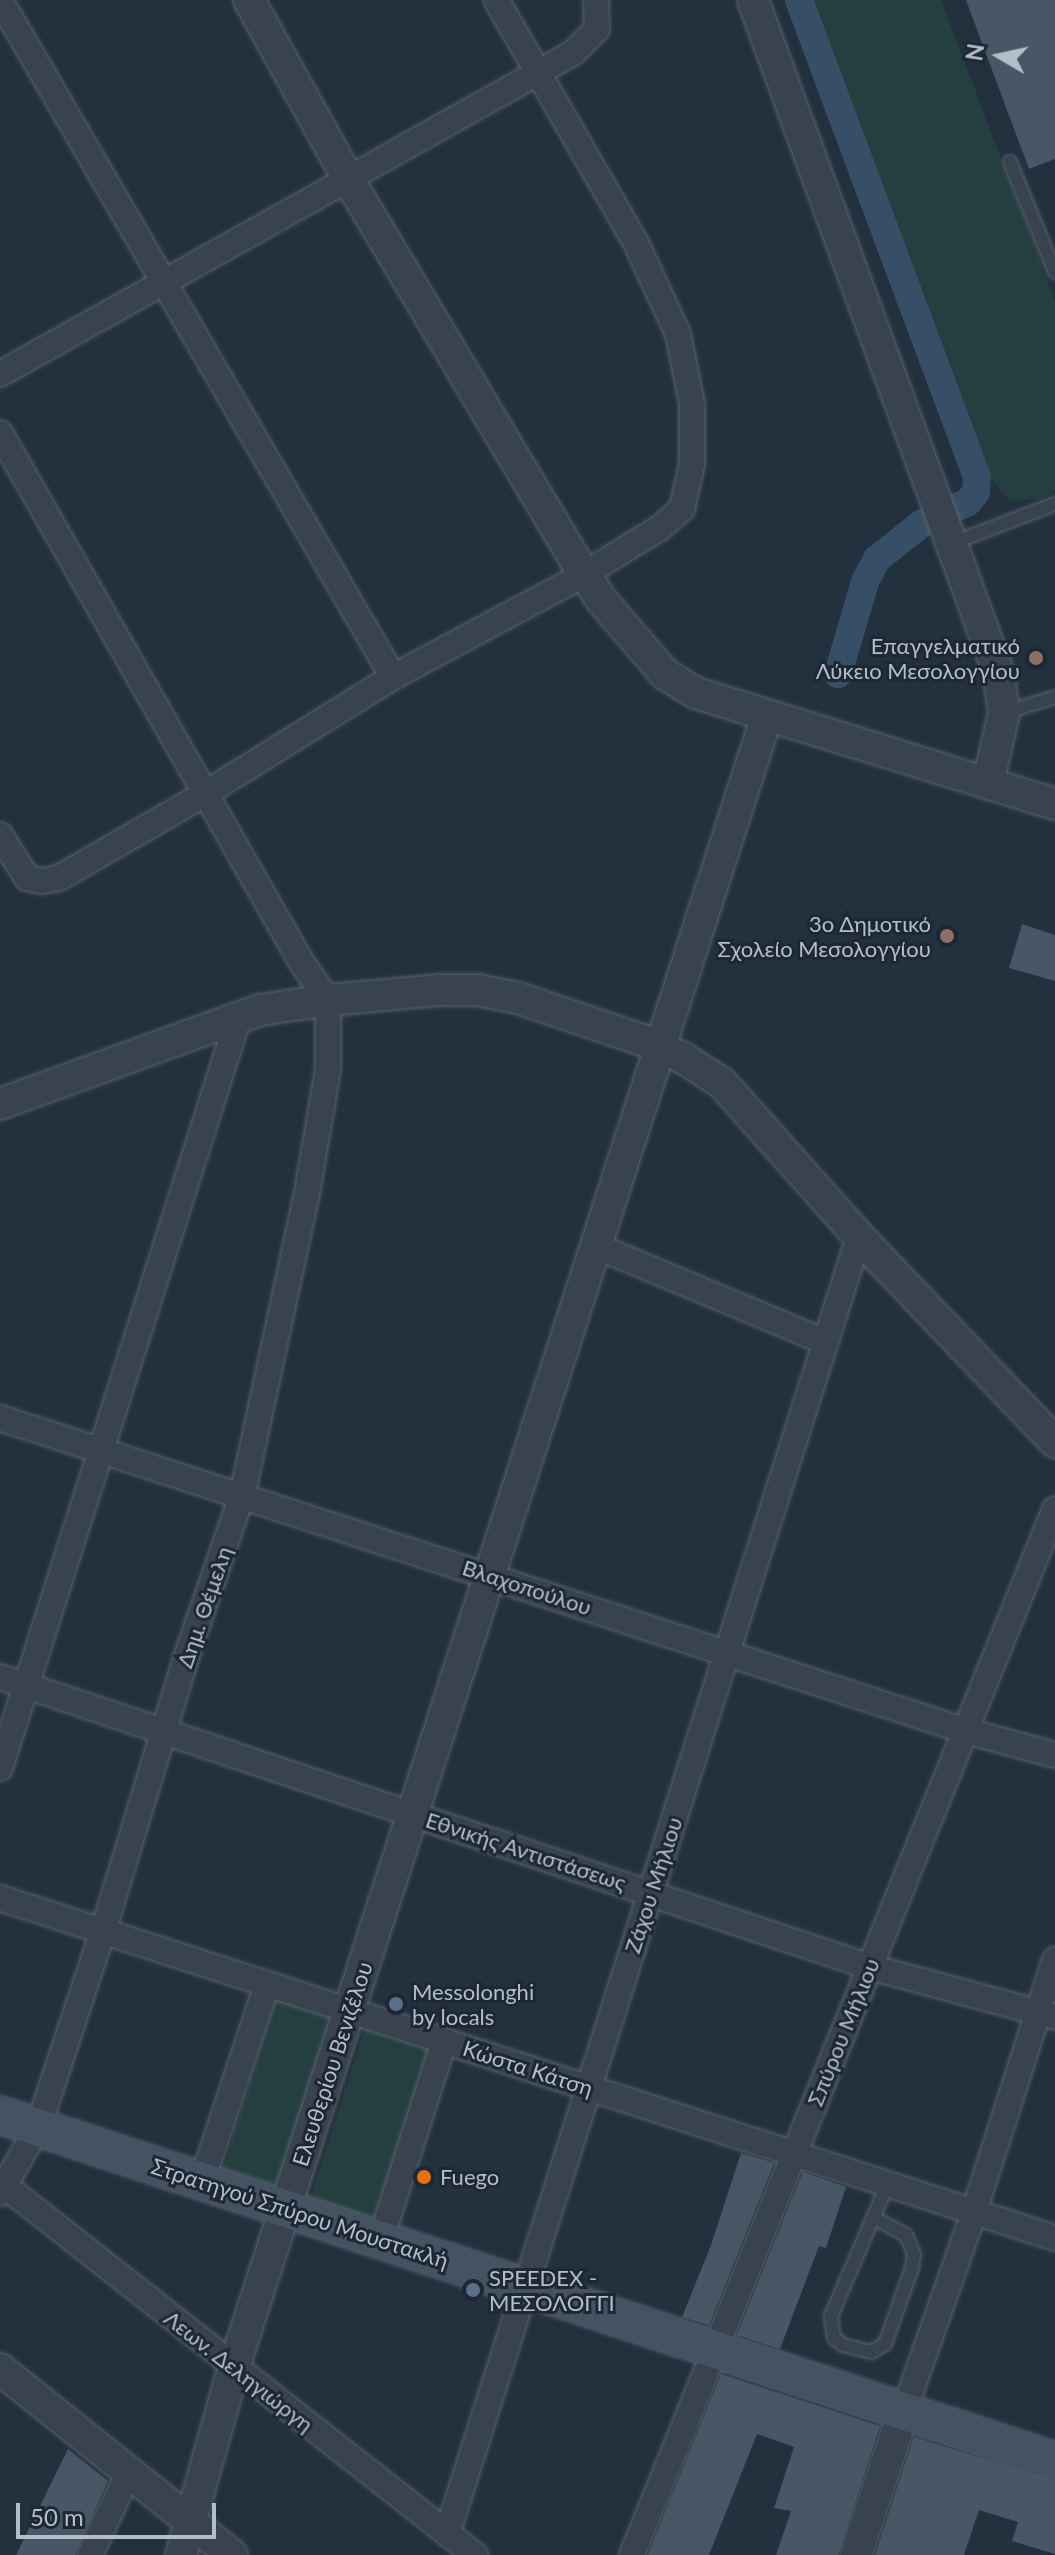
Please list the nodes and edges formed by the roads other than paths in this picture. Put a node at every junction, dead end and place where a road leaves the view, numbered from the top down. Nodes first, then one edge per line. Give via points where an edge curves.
1 (0, 0) edge
2 (249, 0) edge
3 (496, 0) edge
4 (596, 0) edge
5 (753, 0) edge
6 (539, 71) junction
7 (1010, 162) dead end
8 (347, 177) junction
9 (1055, 272) edge
10 (163, 280) junction
11 (0, 374) edge
12 (0, 433) edge
13 (1055, 504) edge
14 (946, 525) junction
15 (585, 574) junction
16 (393, 677) junction
17 (1055, 697) edge
18 (1004, 713) junction
19 (767, 716) junction
20 (988, 783) junction
21 (206, 793) junction
22 (1055, 804) edge
23 (0, 835) edge
24 (328, 1000) junction
25 (239, 1016) junction
26 (660, 1047) junction
27 (0, 1104) edge
28 (859, 1237) junction
29 (596, 1246) junction
30 (826, 1342) junction
31 (0, 1418) edge
32 (1055, 1442) edge
33 (98, 1450) junction
34 (242, 1495) junction
35 (1055, 1509) edge
36 (490, 1575) junction
37 (727, 1653) junction
38 (0, 1677) edge
39 (26, 1685) junction
40 (163, 1730) junction
41 (966, 1731) junction
42 (1055, 1755) edge
43 (0, 1768) edge
44 (413, 1814) junction
45 (651, 1893) junction
46 (0, 1898) edge
47 (103, 1931) junction
48 (1055, 1960) edge
49 (870, 1967) junction
50 (267, 1984) junction
51 (349, 2010) junction
52 (1046, 2014) edge
53 (444, 2041) junction
54 (589, 2088) junction
55 (0, 2115) edge
56 (38, 2127) junction
57 (794, 2155) junction
58 (202, 2181) junction
59 (888, 2183) junction
60 (2, 2189) edge
61 (285, 2207) junction
62 (974, 2212) junction
63 (874, 2218) junction
64 (1055, 2238) edge
65 (381, 2239) junction
66 (526, 2287) junction
67 (716, 2348) junction
68 (234, 2367) junction
69 (3, 2379) edge
70 (904, 2411) junction
71 (1055, 2461) edge
72 (129, 2472) junction
73 (191, 2522) junction
74 (447, 2534) junction
75 (90, 2555) edge
76 (181, 2555) edge
77 (232, 2555) edge
78 (475, 2555) edge
79 (632, 2555) edge
80 (856, 2555) edge

1 - 10 street
2 - 8 street
3 - 6 street
4 - 6 street via 599,13 591,39
5 - 14 street
6 - 8 street
6 - 15 street via 636,243 678,334 692,404 692,464 682,509
7 - 9 lane
8 - 10 street
8 - 15 street
10 - 11 street
10 - 16 street
12 - 21 street
13 - 14 lane
14 - 18 street via 998,671
15 - 16 street
15 - 19 street via 672,680 687,690
16 - 21 street
17 - 18 lane
18 - 20 street
19 - 20 street
19 - 26 street, Ελευθερίου Βενιζέλου
20 - 22 street
21 - 23 street via 53,880 27,878
21 - 24 street
24 - 25 street
24 - 26 street via 439,990 497,992
24 - 34 street, Δημ. Θέμελη via 328,1069 307,1193
25 - 27 street
25 - 33 street
26 - 28 street via 722,1083
26 - 29 street, Ελευθερίου Βενιζέλου
28 - 30 street, Ζάχου Μήλιου
28 - 32 street
29 - 30 street
29 - 36 street, Ελευθερίου Βενιζέλου
30 - 37 street, Ζάχου Μήλιου
31 - 33 street, Βλαχοπούλου
33 - 34 street, Βλαχοπούλου
33 - 39 street
34 - 36 street, Βλαχοπούλου
34 - 40 street, Δημ. Θέμελη
35 - 41 street, Σπύρου Μήλιου
36 - 37 street, Βλαχοπούλου
36 - 44 street, Ελευθερίου Βενιζέλου
37 - 41 street, Βλαχοπούλου
37 - 45 street, Ζάχου Μήλιου
38 - 39 street, Εθνικής Αντιστάσεως
39 - 40 street, Εθνικής Αντιστάσεως
39 - 43 street
40 - 44 street, Εθνικής Αντιστάσεως
40 - 47 street, Δημ. Θέμελη
41 - 42 street, Βλαχοπούλου
41 - 49 street, Σπύρου Μήλιου
44 - 45 street, Εθνικής Αντιστάσεως
44 - 51 street, Ελευθερίου Βενιζέλου
45 - 49 street, Εθνικής Αντιστάσεως
45 - 54 street, Ζάχου Μήλιου
46 - 47 street, Κώστα Κάτση
47 - 50 street, Κώστα Κάτση
47 - 56 street, Δημ. Θέμελη
48 - 52 street
49 - 52 street, Εθνικής Αντιστάσεως
49 - 57 street, Σπύρου Μήλιου
50 - 51 street, Κώστα Κάτση
50 - 58 street
51 - 53 street, Κώστα Κάτση
51 - 61 street, Ελευθερίου Βενιζέλου
52 - 62 street
53 - 54 street, Κώστα Κάτση
53 - 65 street
54 - 57 street, Κώστα Κάτση
54 - 66 street, Ζάχου Μήλιου
55 - 56 main road, Στρατηγού Σπύρου Μουστακλή
56 - 58 main road, Στρατηγού Σπύρου Μουστακλή
56 - 60 street, Δημ. Θέμελη
57 - 59 street, Κώστα Κάτση
57 - 67 street, Σπύρου Μήλιου
58 - 61 main road, Στρατηγού Σπύρου Μουστακλή
59 - 62 street, Κώστα Κάτση
59 - 63 lane
60 - 68 street, Λεων. Δεληγιώργη
61 - 65 main road, Στρατηγού Σπύρου Μουστακλή
61 - 68 street, Ελευθερίου Βενιζέλου
62 - 64 street, Κώστα Κάτση
62 - 70 street
63 - 63 lane via 906,2235 914,2254 885,2344 871,2352 834,2338 831,2316
65 - 66 main road, Στρατηγού Σπύρου Μουστακλή
66 - 67 main road, Στρατηγού Σπύρου Μουστακλή
66 - 74 street, Ζάχου Μήλιου
67 - 70 main road, Στρατηγού Σπύρου Μουστακλή
67 - 79 street, Σπύρου Μήλιου
68 - 73 street, Ελευθερίου Βενιζέλου
68 - 74 street, Λεων. Δεληγιώργη
69 - 72 street
70 - 71 main road, Στρατηγού Σπύρου Μουστακλή
70 - 80 street
72 - 73 street
72 - 75 street
73 - 76 street, Ελευθερίου Βενιζέλου
73 - 77 street
74 - 78 street, Λεων. Δεληγιώργη

